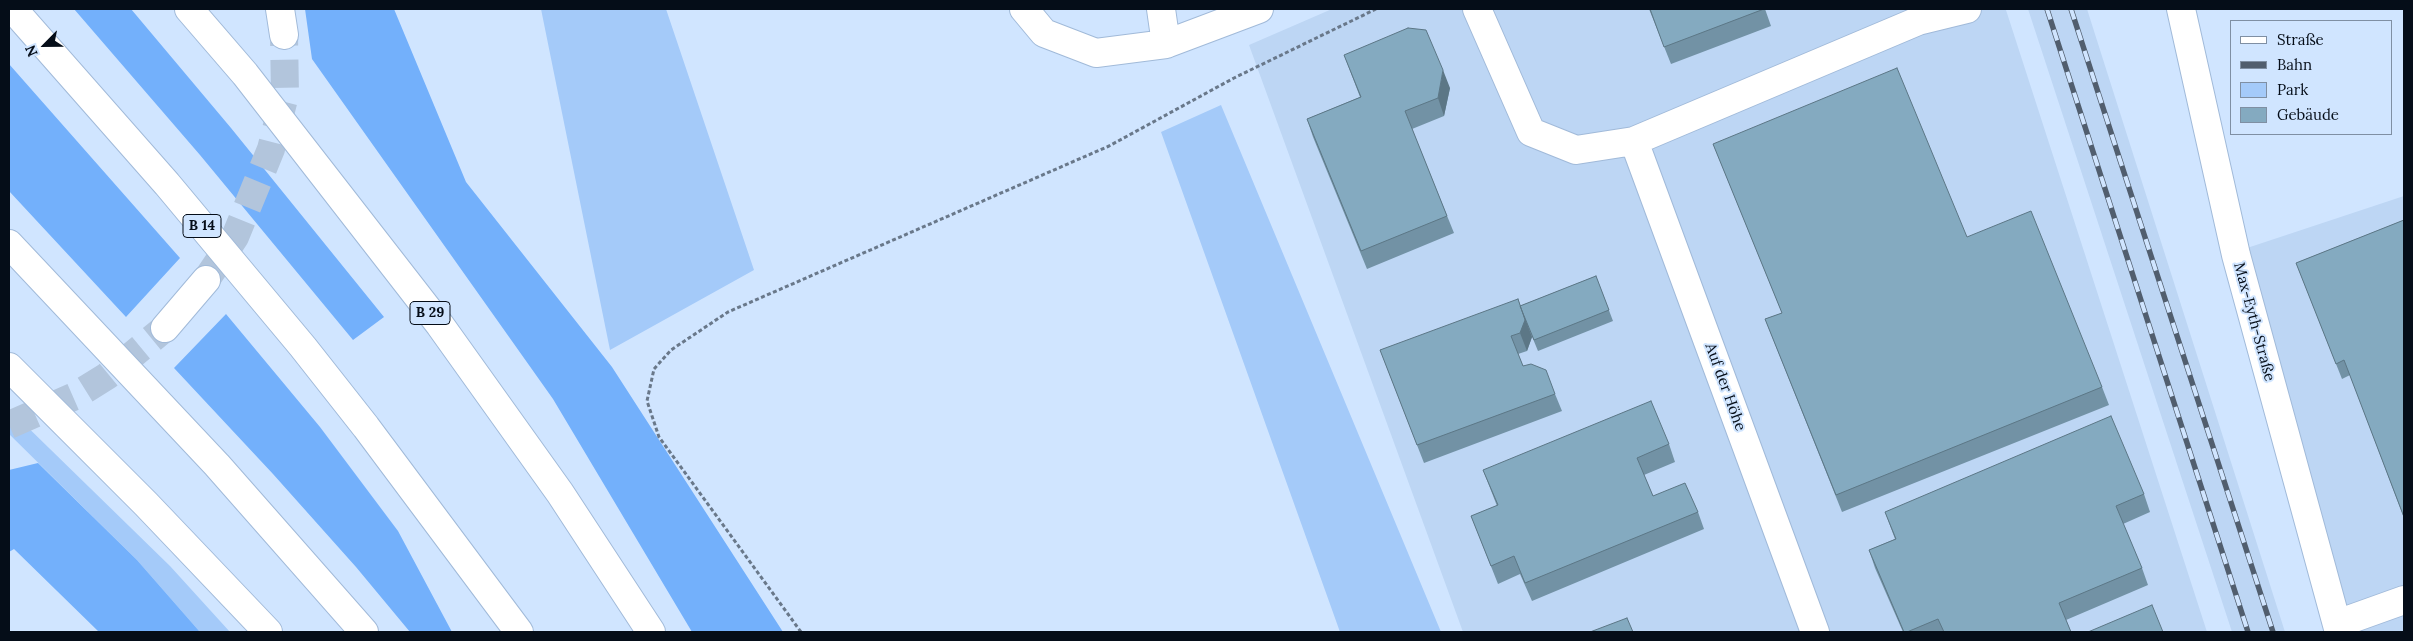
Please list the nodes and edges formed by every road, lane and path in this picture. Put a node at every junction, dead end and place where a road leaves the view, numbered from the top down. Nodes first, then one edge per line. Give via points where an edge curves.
1 (13, 9) edge
2 (189, 9) edge
3 (1024, 9) edge
4 (1161, 9) edge
5 (1260, 9) edge
6 (1376, 9) edge
7 (1477, 9) edge
8 (1967, 9) edge
9 (2181, 9) edge
10 (1166, 44) junction
11 (1634, 142) junction
12 (9, 244) edge
13 (206, 280) tunnel mouth
14 (165, 328) tunnel mouth
15 (9, 367) edge
16 (2404, 600) edge
17 (2338, 628) edge
18 (268, 632) edge
19 (364, 632) edge
20 (519, 632) edge
21 (651, 632) edge
22 (801, 632) edge
23 (1815, 632) edge

1 - 20 main road, B 14 via 167,184 303,347
2 - 21 main road, B 29 via 245,74 446,333 560,493
3 - 10 main road via 1044,33 1096,53
4 - 10 main road
5 - 10 main road
6 - 22 path via 1234,78 1109,146 728,312 671,350 654,369 647,401 659,437
7 - 11 main road via 1531,132 1576,150
8 - 11 main road via 1918,21
9 - 17 main road, Max-Eyth-Straße via 2236,255
11 - 23 main road, Auf der Höhe
12 - 19 main road via 217,465
13 - 14 main road
15 - 18 main road
16 - 17 main road

